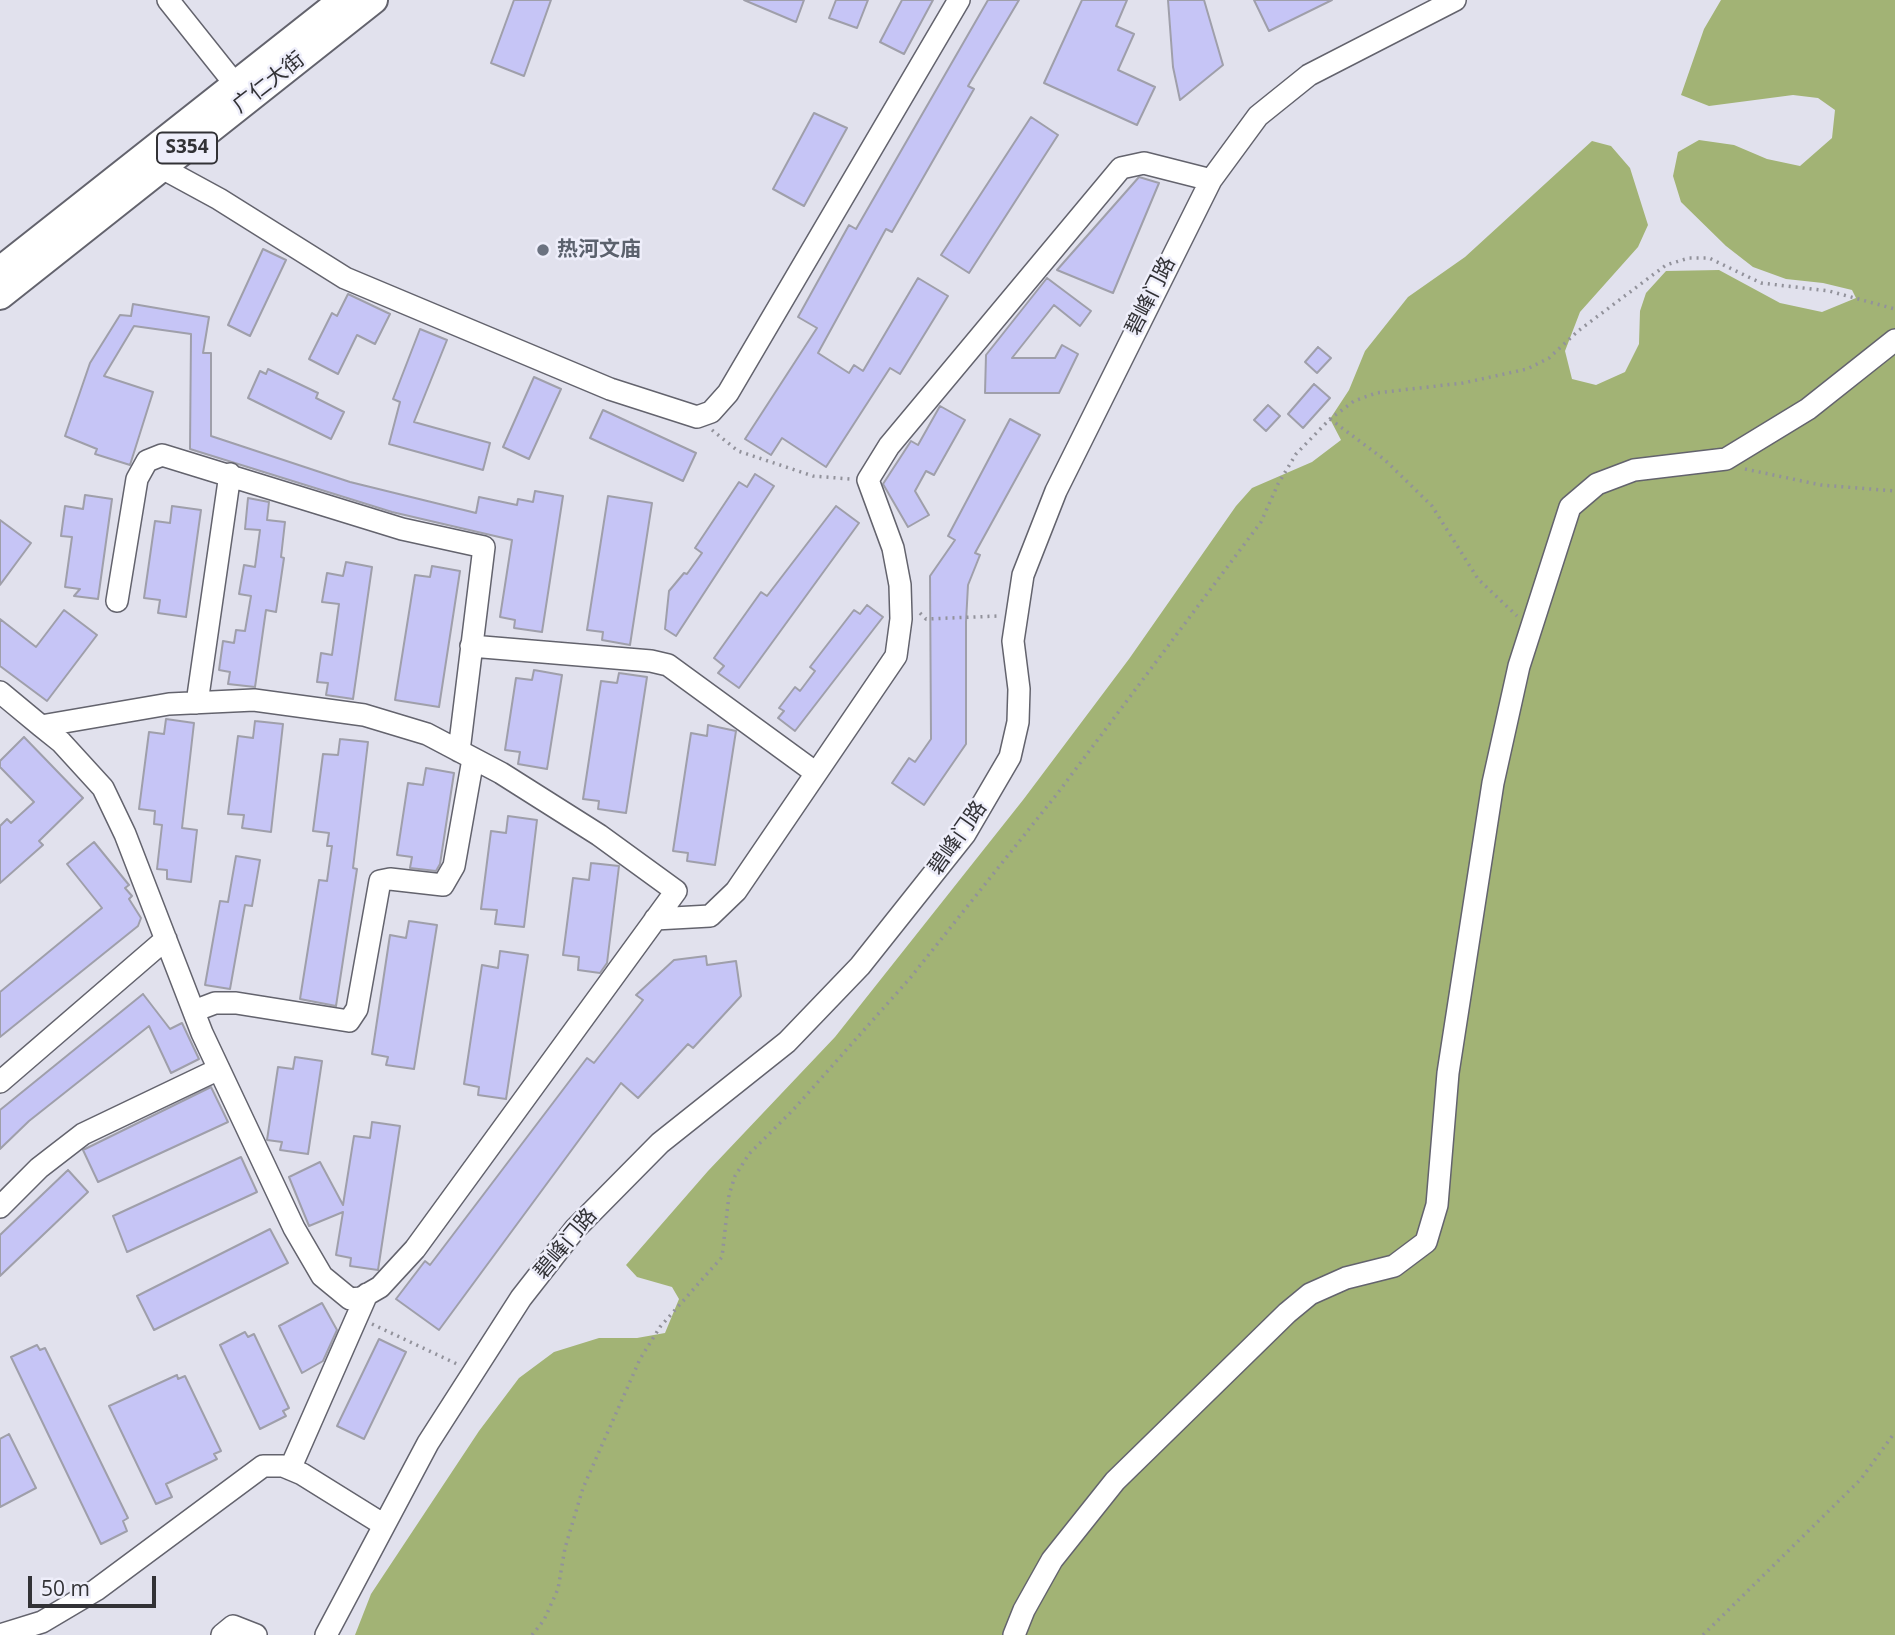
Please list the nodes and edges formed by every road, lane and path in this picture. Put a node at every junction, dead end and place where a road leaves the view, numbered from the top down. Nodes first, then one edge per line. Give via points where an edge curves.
1 (168, 0) edge
2 (341, 0) edge
3 (374, 0) edge
4 (959, 0) edge
5 (1455, 0) edge
6 (235, 84) junction
7 (163, 168) junction
8 (1211, 180) junction
9 (0, 270) edge
10 (0, 296) edge
11 (1895, 309) edge
12 (1895, 340) edge
13 (697, 417) junction
14 (1330, 419) junction
15 (1710, 461) junction
16 (230, 474) junction
17 (868, 480) junction
18 (1895, 491) edge
19 (117, 601) dead end
20 (915, 609) dead end
21 (1017, 615) junction
22 (1531, 629) junction
23 (471, 646) junction
24 (0, 692) edge
25 (197, 703) junction
26 (41, 726) junction
27 (466, 755) junction
28 (816, 773) junction
29 (655, 919) junction
30 (166, 939) junction
31 (194, 1011) junction
32 (219, 1069) junction
33 (0, 1082) edge
34 (0, 1207) edge
35 (368, 1294) junction
36 (358, 1317) junction
37 (474, 1372) junction
38 (1895, 1432) edge
39 (290, 1469) junction
40 (384, 1525) junction
41 (0, 1634) edge
42 (222, 1635) edge
43 (256, 1635) edge
44 (326, 1635) edge
45 (532, 1635) edge
46 (1014, 1635) edge
47 (1703, 1635) edge

1 - 6 street
2 - 6 main road, 广仁大街 / S354
3 - 7 main road, 广仁大街 / S354
4 - 13 street via 728,393 711,412
5 - 8 street, 碧峰门路 via 1309,75 1258,116
6 - 9 main road, 广仁大街 / S354
7 - 10 main road, 广仁大街 / S354
7 - 13 street via 345,278 610,389
8 - 17 street via 1144,163 1121,167 889,446
8 - 21 street, 碧峰门路 via 1056,491 1023,575
11 - 14 path via 1829,291 1761,283 1709,258 1689,258 1666,265 1549,358 1527,369 1463,383 1376,393 1354,401
12 - 15 street via 1781,428 1726,460
13 - 17 path via 738,452 813,476
14 - 22 path via 1385,460 1432,506 1478,579
14 - 45 path via 1296,454 1261,522 1057,794 911,977 750,1154 729,1195 722,1257 660,1327 639,1359 583,1488 558,1589
15 - 18 path via 1821,485
15 - 22 street via 1634,470 1597,484 1570,508
16 - 19 street via 162,455 147,461 137,479
16 - 23 street via 402,528 484,547
16 - 25 street
17 - 28 street via 893,548 900,584 896,656
20 - 21 path via 926,619
21 - 37 street, 碧峰门路 via 1013,641 1018,722 1010,757 965,834 860,966 787,1041 660,1143 575,1229 521,1298
22 - 46 street via 1493,783 1448,1073 1437,1205 1426,1242 1394,1266 1310,1294 1217,1379 1115,1481 1082,1522 1052,1560
23 - 27 street
23 - 28 street via 667,665
24 - 26 street
25 - 26 street
25 - 27 street via 254,700 364,715 427,734
26 - 30 street via 103,788
27 - 29 street via 599,835 676,891
27 - 31 street via 454,866 443,886 380,881 357,1009 349,1021 236,1003 215,1003
28 - 29 street via 736,891 710,916
29 - 35 street via 415,1249
30 - 31 street
30 - 33 street
31 - 32 street
32 - 34 street via 83,1134
32 - 35 street via 294,1228 322,1276 349,1299
35 - 36 street
36 - 37 path
36 - 39 street
37 - 40 street, 碧峰门路 via 428,1443
38 - 47 path via 1861,1479
39 - 40 street
39 - 41 street via 264,1466 96,1590 42,1622
40 - 44 street, 碧峰门路
42 - 43 street via 233,1626

